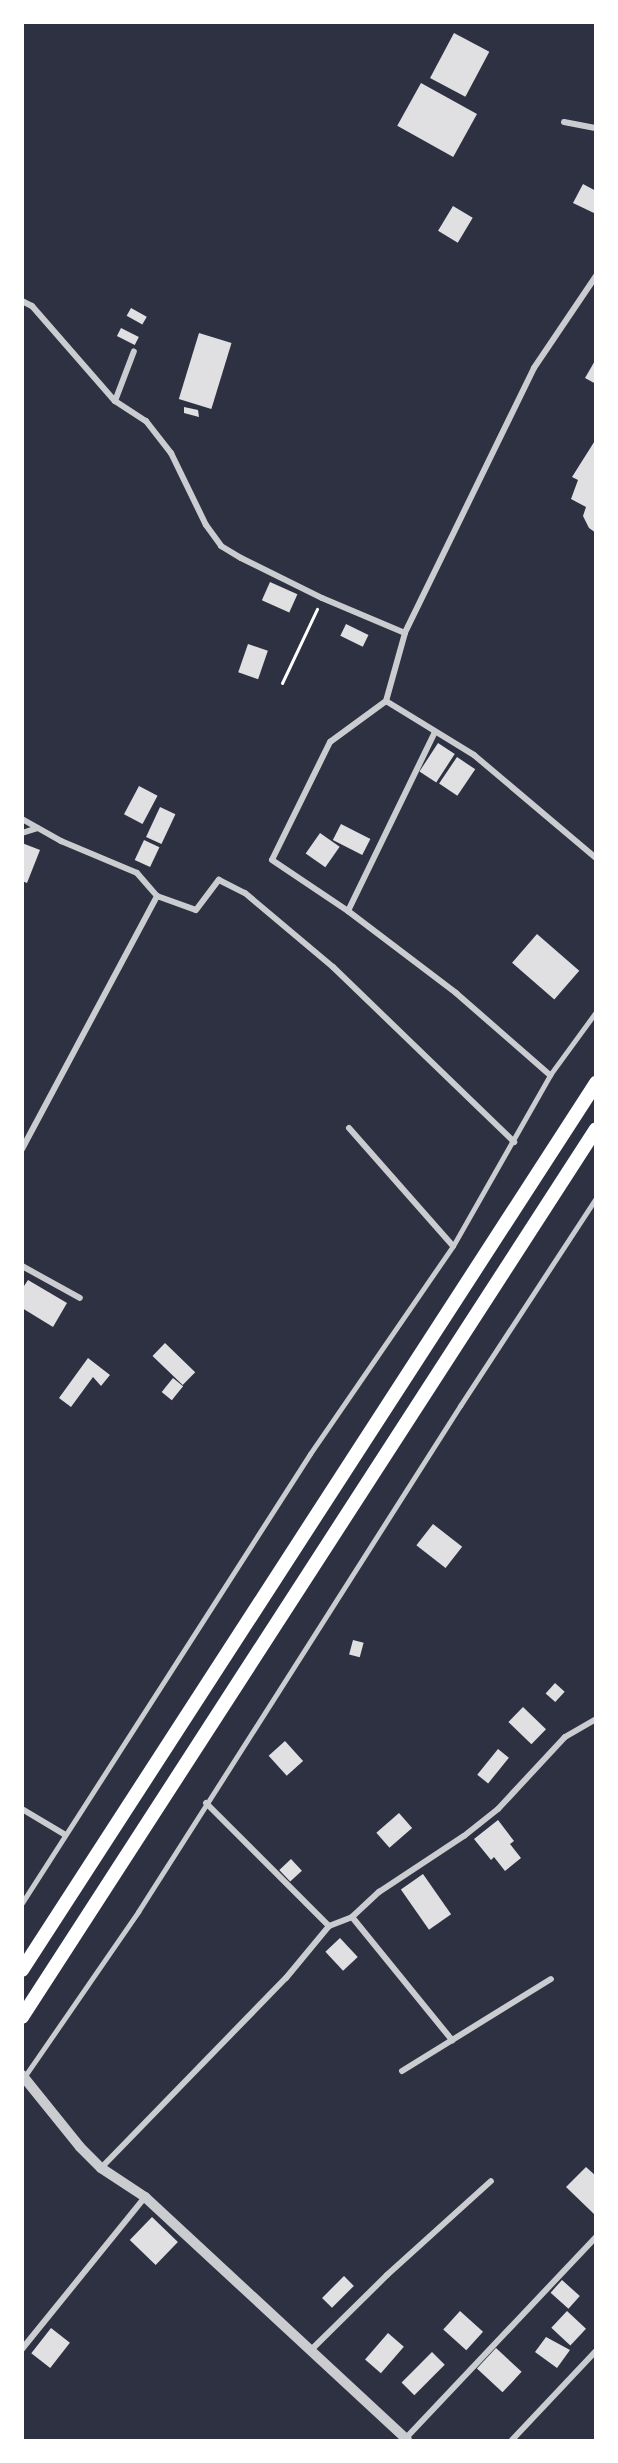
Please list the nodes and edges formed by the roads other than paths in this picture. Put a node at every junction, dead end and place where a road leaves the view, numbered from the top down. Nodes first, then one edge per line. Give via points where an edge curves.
1 (564, 122) dead end
2 (596, 128) edge
3 (596, 276) edge
4 (22, 301) edge
5 (134, 351) dead end
6 (115, 401) junction
7 (405, 633) junction
8 (386, 701) junction
9 (435, 732) junction
10 (22, 819) edge
11 (37, 828) junction
12 (22, 833) edge
13 (596, 858) edge
14 (157, 896) junction
15 (348, 911) junction
16 (596, 1012) edge
17 (550, 1075) junction
18 (596, 1083) edge
19 (349, 1128) dead end
20 (596, 1129) edge
21 (514, 1142) junction
22 (22, 1149) edge
23 (596, 1198) edge
24 (453, 1246) junction
25 (22, 1266) edge
26 (80, 1298) dead end
27 (596, 1719) edge
28 (206, 1803) junction
29 (22, 1809) edge
30 (64, 1834) junction
31 (22, 1903) edge
32 (352, 1917) junction
33 (329, 1926) junction
34 (22, 1970) edge
35 (550, 1979) dead end
36 (22, 2017) edge
37 (452, 2040) junction
38 (402, 2071) dead end
39 (23, 2078) edge
40 (101, 2168) junction
41 (491, 2181) dead end
42 (145, 2198) junction
43 (596, 2237) edge
44 (22, 2349) edge
45 (310, 2351) junction
46 (596, 2351) edge
47 (406, 2440) edge
48 (512, 2440) edge

1 - 2 street
3 - 7 street via 534,368
4 - 6 street via 32,306
5 - 6 street
6 - 7 street via 146,422 171,453 206,525 222,546 322,598
7 - 8 street
8 - 9 street
8 - 15 street via 330,742 272,860
9 - 13 street via 474,755
9 - 15 street
10 - 11 street
11 - 12 street
11 - 14 street via 137,873
14 - 21 street via 196,910 219,880 245,893 333,967
14 - 22 street
15 - 17 street via 456,993
16 - 17 lane
17 - 21 lane
18 - 34 highway
19 - 24 street
20 - 36 highway
21 - 24 lane
23 - 28 lane
24 - 30 lane via 310,1454
25 - 26 street
27 - 32 street via 565,1737 498,1809 426,1863 379,1892
28 - 33 street
28 - 39 lane via 138,1912
29 - 30 street
30 - 31 lane
32 - 33 street
32 - 37 street
33 - 40 street via 286,1978
35 - 37 street
37 - 38 street
39 - 40 street
40 - 42 street
41 - 45 street
42 - 44 street
42 - 45 street
43 - 47 street
45 - 47 street
46 - 48 street

